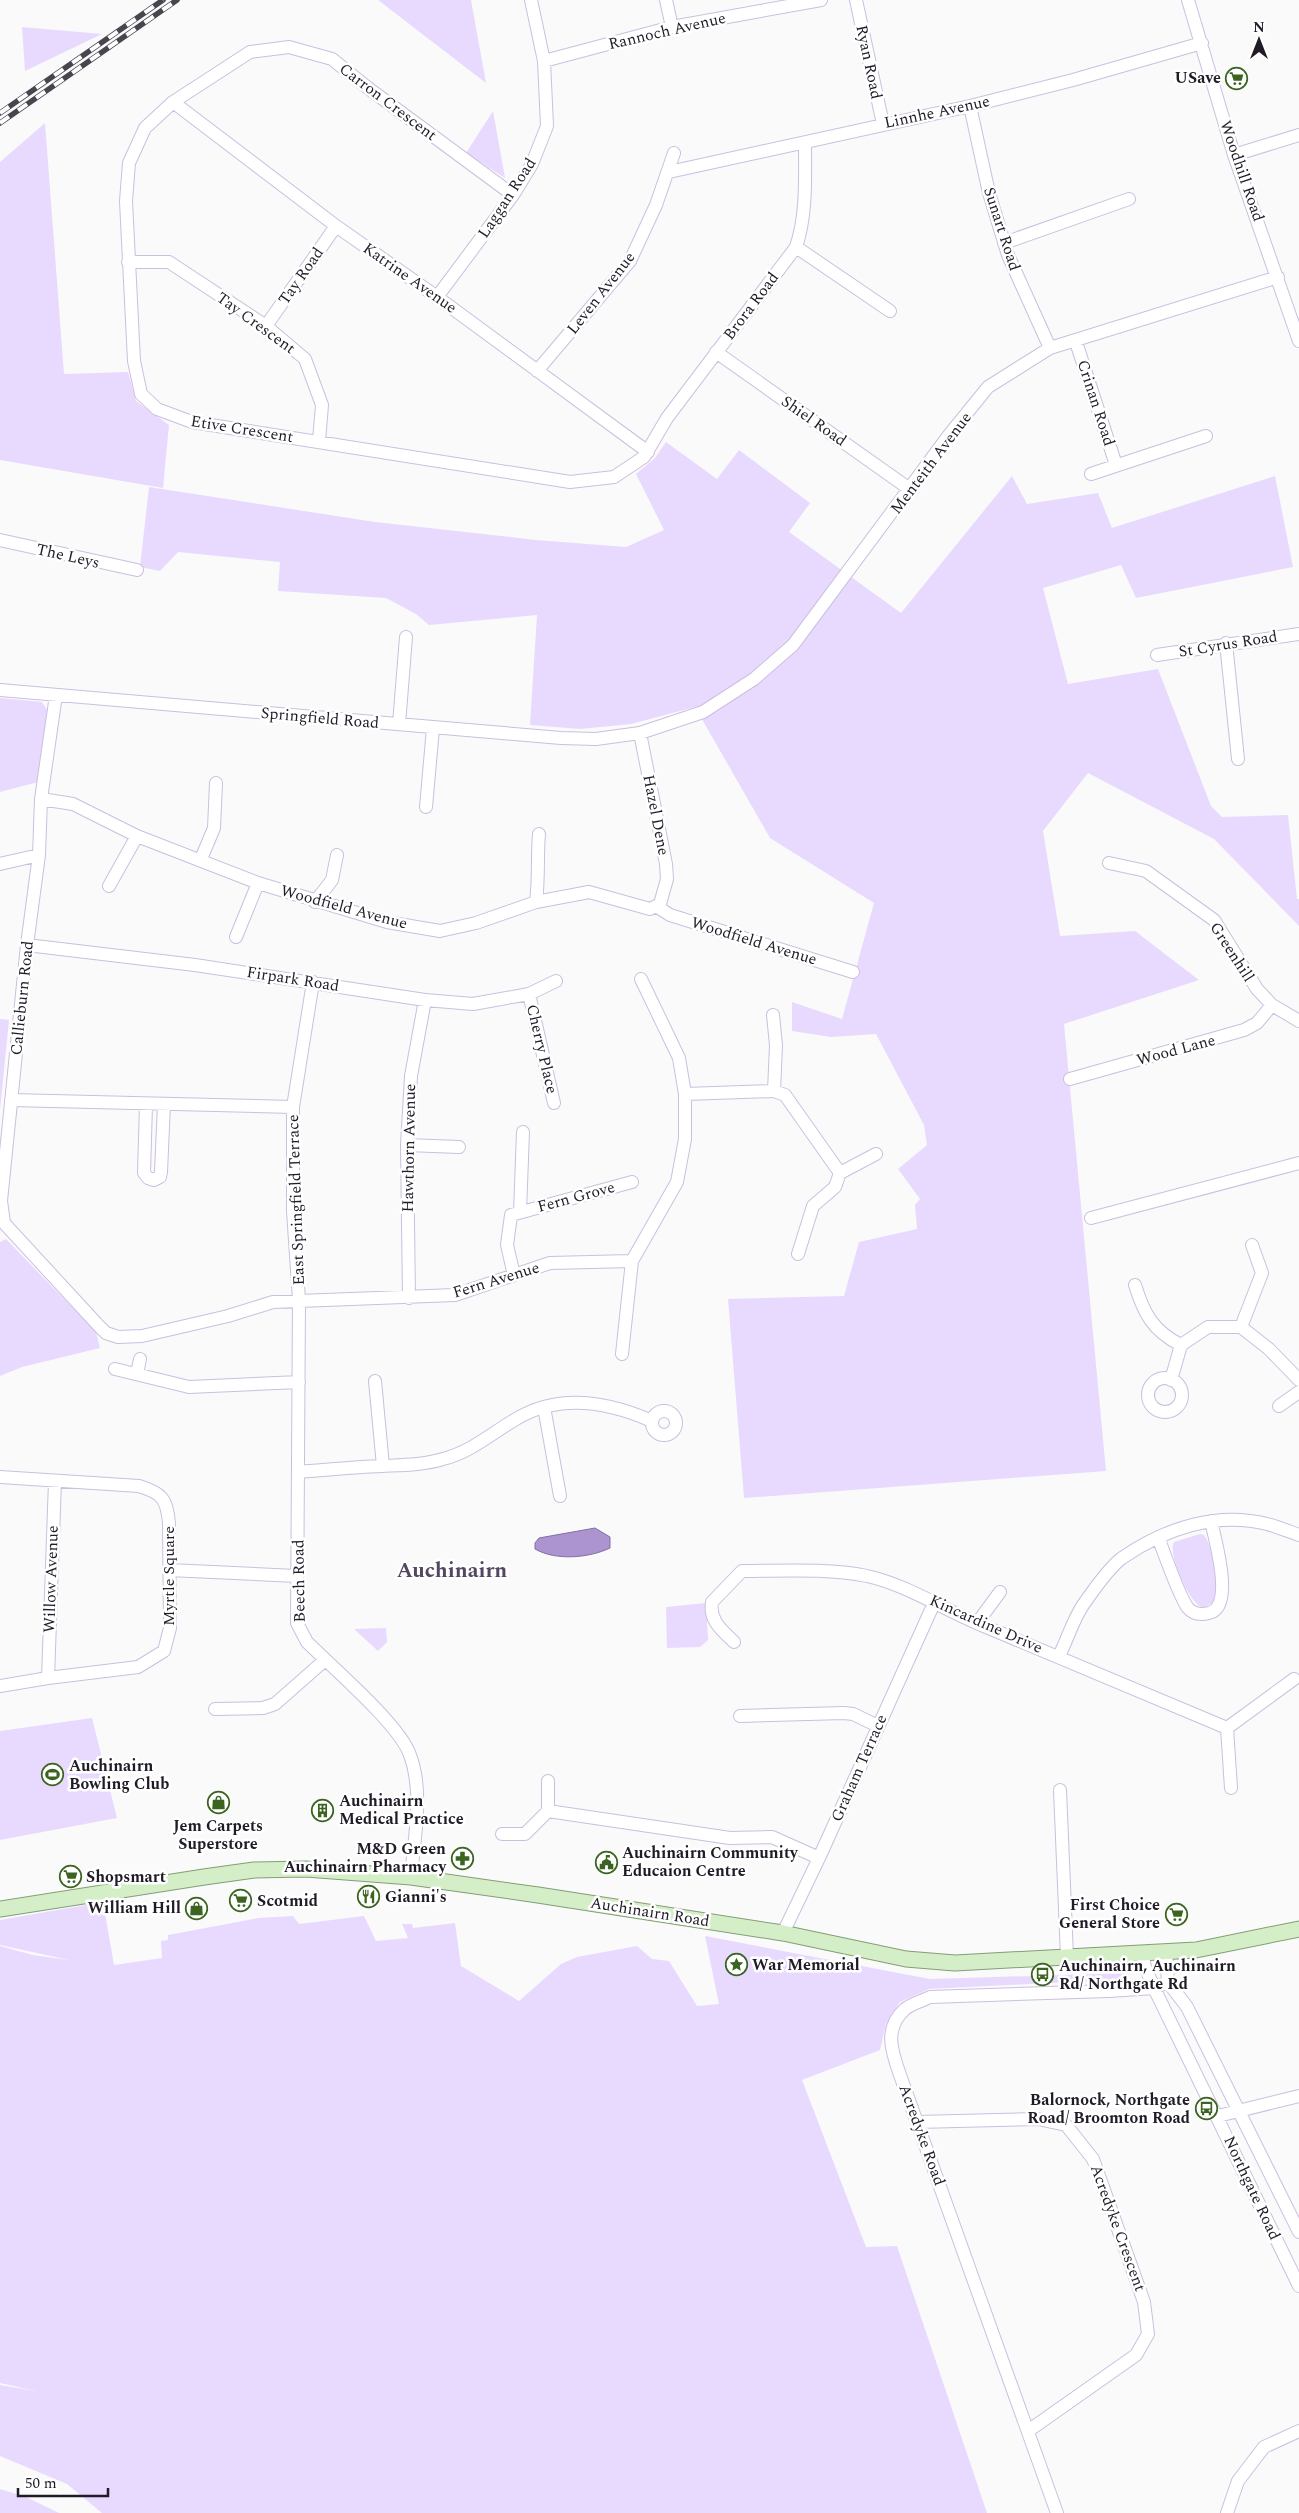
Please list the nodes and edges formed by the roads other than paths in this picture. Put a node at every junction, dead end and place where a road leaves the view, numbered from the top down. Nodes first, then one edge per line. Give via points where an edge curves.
1 (531, 0) edge
2 (666, 0) edge
3 (821, 0) edge
4 (856, 0) edge
5 (1188, 0) edge
6 (794, 2) edge
7 (672, 28) junction
8 (1202, 43) junction
9 (544, 61) junction
10 (173, 102) junction
11 (970, 106) junction
12 (882, 124) junction
13 (1299, 135) edge
14 (805, 143) junction
15 (674, 153) dead end
16 (1234, 155) junction
17 (669, 172) junction
18 (513, 195) junction
19 (1129, 199) dead end
20 (336, 226) junction
21 (1004, 243) junction
22 (796, 247) junction
23 (128, 262) junction
24 (1278, 277) junction
25 (437, 296) junction
26 (890, 311) dead end
27 (1295, 318) edge
28 (266, 326) junction
29 (1299, 341) edge
30 (1076, 342) junction
31 (1050, 348) junction
32 (716, 352) junction
33 (537, 371) junction
34 (1206, 436) dead end
35 (319, 441) junction
36 (648, 452) junction
37 (1116, 464) junction
38 (1091, 474) dead end
39 (911, 490) junction
40 (0, 540) edge
41 (137, 570) dead end
42 (1299, 634) edge
43 (406, 637) dead end
44 (1226, 643) junction
45 (1157, 655) dead end
46 (0, 690) edge
47 (56, 695) junction
48 (398, 724) junction
49 (433, 728) junction
50 (640, 733) junction
51 (1238, 759) dead end
52 (216, 783) dead end
53 (42, 799) junction
54 (426, 806) dead end
55 (539, 834) dead end
56 (137, 836) junction
57 (39, 855) junction
58 (337, 855) dead end
59 (201, 859) junction
60 (1109, 863) dead end
61 (0, 864) edge
62 (258, 883) junction
63 (109, 886) dead end
64 (659, 901) junction
65 (315, 902) junction
66 (536, 902) junction
67 (236, 937) dead end
68 (27, 945) junction
69 (853, 972) dead end
70 (641, 979) dead end
71 (556, 981) dead end
72 (313, 982) junction
73 (529, 994) junction
74 (425, 1000) junction
75 (1272, 1005) junction
76 (773, 1015) dead end
77 (1299, 1021) edge
78 (1070, 1079) dead end
79 (774, 1091) junction
80 (684, 1094) junction
81 (11, 1100) junction
82 (554, 1103) dead end
83 (146, 1104) junction
84 (164, 1104) junction
85 (293, 1107) junction
86 (523, 1132) dead end
87 (406, 1145) junction
88 (459, 1147) dead end
89 (876, 1154) dead end
90 (1299, 1163) edge
91 (840, 1173) junction
92 (632, 1182) dead end
93 (520, 1212) junction
94 (1091, 1218) dead end
95 (2, 1224) edge
96 (1252, 1245) dead end
97 (798, 1254) dead end
98 (632, 1261) junction
99 (514, 1275) junction
100 (1134, 1285) dead end
101 (409, 1298) junction
102 (299, 1300) junction
103 (1241, 1327) junction
104 (1181, 1345) junction
105 (622, 1354) dead end
106 (140, 1359) dead end
107 (115, 1369) dead end
108 (136, 1374) junction
109 (1171, 1380) dead end
110 (1299, 1380) edge
111 (375, 1381) dead end
112 (299, 1382) junction
113 (1299, 1392) edge
114 (1279, 1406) dead end
115 (544, 1407) junction
116 (652, 1421) dead end
117 (383, 1466) junction
118 (298, 1472) junction
119 (0, 1477) edge
120 (55, 1481) junction
121 (560, 1496) dead end
122 (1211, 1521) junction
123 (1299, 1535) edge
124 (1158, 1537) junction
125 (169, 1570) junction
126 (296, 1576) junction
127 (1000, 1592) dead end
128 (935, 1601) junction
129 (976, 1623) junction
130 (734, 1642) dead end
131 (1059, 1656) junction
132 (325, 1660) junction
133 (48, 1678) junction
134 (1294, 1679) dead end
135 (0, 1686) edge
136 (215, 1709) dead end
137 (740, 1716) dead end
138 (878, 1726) junction
139 (1227, 1728) junction
140 (548, 1781) dead end
141 (1231, 1788) dead end
142 (1060, 1790) dead end
143 (548, 1812) junction
144 (502, 1834) dead end
145 (820, 1858) junction
146 (411, 1877) junction
147 (0, 1909) edge
148 (1299, 1929) edge
149 (783, 1933) junction
150 (1166, 1952) junction
151 (1144, 1953) junction
152 (1067, 1957) junction
153 (1168, 1982) junction
154 (1154, 1988) junction
155 (1299, 2096) edge
156 (1238, 2111) junction
157 (1218, 2116) junction
158 (917, 2122) junction
159 (1299, 2232) edge
160 (1299, 2286) edge
161 (1028, 2431) junction
162 (1299, 2431) edge
163 (1057, 2513) edge
164 (1228, 2513) edge

1 - 9 street, Laggan Road
2 - 7 street
3 - 6 street, Rannoch Avenue
4 - 12 street, Ryan Road
5 - 8 street, Woodhill Road
6 - 7 street, Rannoch Avenue
7 - 9 street, Rannoch Avenue
8 - 11 street, Linnhe Avenue
8 - 16 street, Woodhill Road
9 - 18 street, Laggan Road via 547,126 532,164
10 - 18 street, Carron Crescent via 250,52 289,47 332,59
10 - 20 street, Katrine Avenue
10 - 23 street, Etive Crescent via 145,128 129,163 126,201
11 - 12 street, Linnhe Avenue
11 - 21 street, Sunart Road
12 - 14 street, Linnhe Avenue
13 - 16 street
14 - 17 street, Linnhe Avenue
14 - 22 street, Brora Road via 805,199
15 - 17 street, Leven Avenue
16 - 24 street, Woodhill Road
17 - 33 street, Leven Avenue via 630,261
18 - 25 street, Laggan Road
19 - 21 street
20 - 25 street, Katrine Avenue
20 - 28 street, Tay Road
21 - 31 street, Sunart Road
22 - 26 street
22 - 32 street, Brora Road
23 - 28 street, Tay Crescent via 169,262
23 - 35 street, Etive Crescent via 134,361 141,394 157,409 192,422
24 - 27 street, Woodhill Road
24 - 30 street, Menteith Avenue
25 - 33 street, Katrine Avenue
27 - 29 street, Woodhill Road
28 - 35 street, Tay Crescent via 305,359 322,405
30 - 31 street, Menteith Avenue
30 - 37 street, Crinan Road
31 - 39 street, Menteith Avenue via 988,387
32 - 36 street, Brora Road via 667,418
32 - 39 street, Shiel Road
33 - 36 street, Katrine Avenue
34 - 37 street
35 - 36 street, Etive Crescent via 570,482 614,476
37 - 38 street
39 - 50 street, Menteith Avenue via 794,645 754,679 703,712
40 - 41 street, The Leys
42 - 44 street, St Cyrus Road
43 - 48 street
44 - 45 street, St Cyrus Road
44 - 51 street
46 - 47 street, Springfield Road
47 - 48 street, Springfield Road
47 - 53 street, Callieburn Road
48 - 49 street, Springfield Road
49 - 50 street, Springfield Road via 596,739
49 - 54 street
50 - 64 street, Hazel Dene via 666,864 667,879
52 - 59 street via 214,828
53 - 56 street, Woodfield Avenue via 73,804
53 - 57 street, Callieburn Road
55 - 66 street
56 - 59 street, Woodfield Avenue
56 - 63 street
57 - 61 street
57 - 68 street, Callieburn Road
58 - 65 street via 332,880
59 - 62 street, Woodfield Avenue
60 - 75 street, Greenhill via 1146,871 1214,920 1257,989
62 - 65 street, Woodfield Avenue
62 - 67 street
64 - 66 street, Woodfield Avenue via 650,909 589,892
64 - 69 street, Woodfield Avenue via 670,915
65 - 66 street, Woodfield Avenue via 387,922 440,931 476,923
68 - 72 street, Firpark Road
68 - 81 street, Callieburn Road
70 - 80 street via 679,1058
71 - 73 street, Firpark Road
72 - 74 street, Firpark Road
72 - 85 street, East Springfield Terrace
73 - 74 street, Firpark Road via 473,1004
73 - 82 street, Cherry Place
74 - 87 street, Hawthorn Avenue via 411,1076
75 - 77 street, Greenhill
75 - 78 street, Wood Lane via 1257,1023 1244,1030
76 - 79 street via 776,1044
79 - 80 street
79 - 91 street via 785,1095
80 - 98 street via 685,1139 677,1182
81 - 83 street
81 - 95 street, Callieburn Road via 1,1201
83 - 84 street
83 - 84 street via 144,1174 154,1180 160,1177 161,1172
84 - 85 street
85 - 102 street, East Springfield Terrace via 293,1211
86 - 93 street, Fern Grove
87 - 88 street
87 - 101 street, Hawthorn Avenue
89 - 91 street
90 - 94 street
91 - 97 street via 835,1187 813,1206
92 - 93 street, Fern Grove
93 - 99 street, Fern Grove via 510,1215 507,1245
95 - 102 street, Callieburn Road via 106,1333 118,1337 142,1336 273,1302
96 - 103 street via 1262,1273
98 - 99 street, Fern Avenue via 550,1263
98 - 105 street
99 - 101 street, Fern Avenue via 454,1295
100 - 104 street via 1144,1313 1164,1337
101 - 102 street, Fern Avenue
102 - 112 street, Beech Road
103 - 104 street via 1208,1327
103 - 110 street via 1269,1349
104 - 109 street
106 - 108 street
107 - 108 street
108 - 112 street via 189,1387
111 - 117 street
112 - 118 street, Beech Road
113 - 114 street
115 - 116 street via 563,1403 605,1405
115 - 117 street via 451,1456 407,1466
115 - 121 street
117 - 118 street
118 - 126 street, Beech Road
119 - 120 street, Myrtle Square
120 - 125 street, Myrtle Square via 139,1486 154,1491 164,1499 168,1509
120 - 133 street, Willow Avenue
122 - 123 street via 1240,1520 1266,1524
122 - 124 street via 1177,1528
122 - 124 street via 1223,1599 1211,1612 1199,1614 1187,1607
124 - 131 street via 1121,1559 1083,1605
125 - 126 street
125 - 133 street, Myrtle Square via 170,1628 164,1651 138,1666
126 - 132 street, Beech Road via 297,1623 307,1642
127 - 129 street
128 - 129 street, Kincardine Drive
128 - 130 street, Kincardine Drive via 884,1580 864,1576 798,1570 742,1571 711,1605 713,1622
128 - 138 street, Graham Terrace
129 - 131 street, Kincardine Drive
131 - 139 street, Kincardine Drive
132 - 136 street via 275,1704 263,1708
132 - 146 street, Beech Road via 397,1731 410,1754 416,1782
133 - 135 street, Myrtle Square
134 - 139 street
137 - 138 street via 844,1713
138 - 145 street, Graham Terrace
139 - 141 street
140 - 143 street
142 - 152 street
143 - 144 street via 525,1834
143 - 145 street via 730,1838 772,1837
145 - 149 street, Graham Terrace
146 - 147 main road, Auchinairn Road via 306,1869 254,1870
146 - 149 main road, Auchinairn Road
148 - 150 main road, Auchinairn Road via 1196,1950
149 - 152 main road, Auchinairn Road via 906,1959 955,1963
150 - 151 main road, Auchinairn Road
150 - 153 street
151 - 152 main road, Auchinairn Road
151 - 154 street, Northgate Road via 1144,1964
153 - 154 street, Acredyke Road
153 - 156 street, Northgate Road via 1187,2007
154 - 157 street, Northgate Road
154 - 158 street, Acredyke Road via 930,1997 905,2009 894,2025 890,2045
155 - 156 street
156 - 157 street
156 - 159 street, Northgate Road
157 - 160 street, Northgate Road
158 - 161 street, Acredyke Road
158 - 161 street, Acredyke Crescent via 1038,2119 1066,2125 1093,2159 1144,2302 1148,2334 1136,2355
161 - 163 street, Acredyke Road
162 - 164 street via 1264,2447 1238,2481

